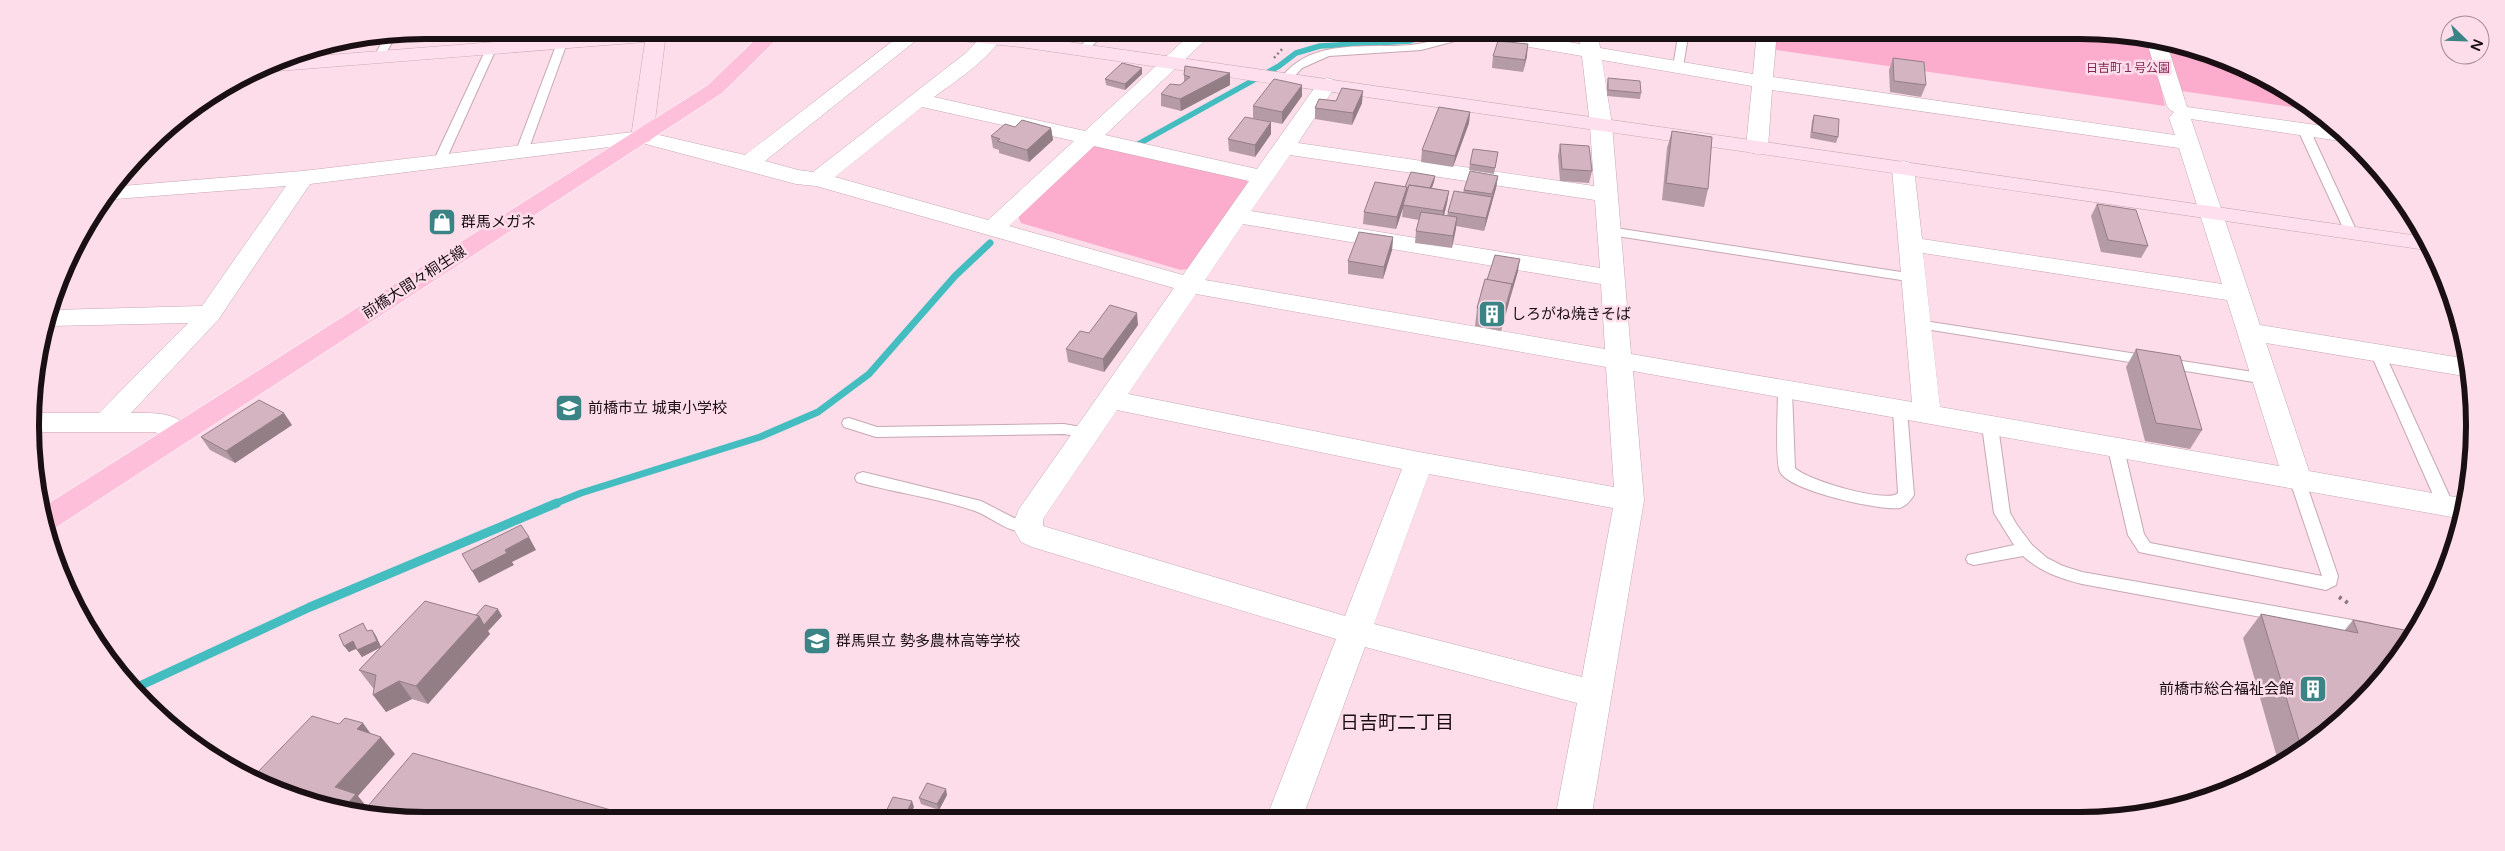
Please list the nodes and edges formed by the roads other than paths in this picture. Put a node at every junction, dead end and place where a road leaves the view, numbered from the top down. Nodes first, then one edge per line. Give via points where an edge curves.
1 (600, 39) edge
2 (655, 39) edge
3 (767, 39) edge
4 (908, 39) edge
5 (992, 39) edge
6 (1024, 39) edge
7 (1094, 39) edge
8 (1196, 39) edge
9 (1442, 39) edge
10 (1568, 39) edge
11 (1683, 39) edge
12 (1765, 39) edge
13 (388, 41) edge
14 (1590, 41) edge
15 (562, 43) junction
16 (2158, 47) edge
17 (491, 49) junction
18 (1082, 50) junction
19 (379, 57) junction
20 (1171, 63) junction
21 (287, 64) edge
22 (1678, 67) junction
23 (1272, 76) junction
24 (1762, 82) junction
25 (1327, 84) junction
26 (918, 100) junction
27 (2177, 106) dead end
28 (1601, 124) junction
29 (2304, 130) junction
30 (2334, 134) edge
31 (642, 137) junction
32 (1089, 138) junction
33 (2188, 143) junction
34 (1283, 147) junction
35 (1757, 147) junction
36 (522, 151) junction
37 (439, 162) junction
38 (749, 163) junction
39 (1903, 168) junction
40 (1264, 177) junction
41 (303, 178) junction
42 (818, 179) junction
43 (117, 193) edge
44 (1606, 195) junction
45 (2212, 213) junction
46 (1238, 216) junction
47 (993, 228) junction
48 (1609, 231) junction
49 (2351, 232) junction
50 (2420, 243) edge
51 (1910, 244) junction
52 (1612, 278) junction
53 (1914, 278) junction
54 (1190, 285) junction
55 (2237, 294) junction
56 (209, 314) junction
57 (54, 318) edge
58 (1918, 324) junction
59 (2251, 332) junction
60 (2377, 352) junction
61 (1619, 362) junction
62 (2462, 367) edge
63 (2266, 379) junction
64 (1785, 390) junction
65 (1111, 400) junction
66 (1914, 413) junction
67 (106, 422) junction
68 (849, 422) dead end
69 (39, 423) edge
70 (1990, 426) junction
71 (178, 433) junction
72 (1087, 434) junction
73 (2116, 449) junction
74 (1419, 462) junction
75 (863, 478) dead end
76 (2298, 481) junction
77 (1630, 500) junction
78 (2455, 508) edge
79 (50, 517) edge
80 (1027, 526) junction
81 (2026, 548) junction
82 (1974, 559) dead end
83 (1355, 632) junction
84 (2387, 633) edge
85 (1596, 694) junction
86 (1287, 812) edge
87 (1574, 812) edge

1 - 15 street
2 - 31 street
3 - 31 main road, 前橋大間々桐生線 via 715,89
4 - 38 street
5 - 26 street
6 - 18 street
7 - 18 lane
8 - 20 street
9 - 23 lane via 1414,48 1317,54 1296,68
10 - 14 street
11 - 22 lane
12 - 24 street
13 - 19 lane
14 - 22 street
14 - 28 street
15 - 17 street
15 - 36 lane
16 - 27 street
17 - 19 street
17 - 37 lane
18 - 20 street
19 - 21 street
20 - 23 street
20 - 32 street
22 - 24 street
23 - 25 street
24 - 33 street
24 - 35 street
25 - 28 street
25 - 34 street
26 - 32 street
26 - 42 street
28 - 35 street
28 - 44 street
29 - 30 street
29 - 33 street via 2185,113 2180,118
29 - 49 lane
31 - 36 street
31 - 38 street
31 - 71 main road, 前橋大間々桐生線
32 - 40 street
32 - 47 street
33 - 45 street
34 - 40 street
34 - 44 street
35 - 39 street
36 - 37 street
37 - 41 street
38 - 42 street via 796,177
39 - 45 street
39 - 51 street
40 - 46 street
41 - 43 street
41 - 56 street
42 - 47 street
44 - 48 street
45 - 49 street
45 - 55 street
46 - 52 street
46 - 54 street
47 - 54 street
48 - 52 street
48 - 53 lane
49 - 50 street
51 - 53 street
51 - 55 street
52 - 61 street
53 - 58 street
54 - 61 street
54 - 65 street
55 - 59 street
56 - 57 street
56 - 67 street
58 - 63 lane
58 - 66 street
59 - 60 street
59 - 63 street
60 - 62 street
60 - 78 lane
61 - 64 street
61 - 77 street
63 - 76 street
64 - 66 street
64 - 66 lane via 1787,470 1790,476 1805,484 1891,502 1899,502 1906,495
65 - 72 street
65 - 74 street
66 - 70 street
67 - 69 street
67 - 71 street via 155,422 170,425
68 - 72 lane via 876,432 1064,429
70 - 73 street
70 - 81 lane via 2002,513
71 - 79 main road, 前橋大間々桐生線
72 - 80 street via 1029,517
73 - 76 street
73 - 76 lane via 2136,535 2145,548 2326,583 2330,576
74 - 77 street
74 - 83 street
75 - 80 lane via 981,507 1010,524
76 - 78 street
77 - 85 street
80 - 83 street via 1032,534 1043,539
81 - 82 lane
81 - 84 lane via 2041,562 2082,578
83 - 85 street
83 - 86 street
85 - 87 street

